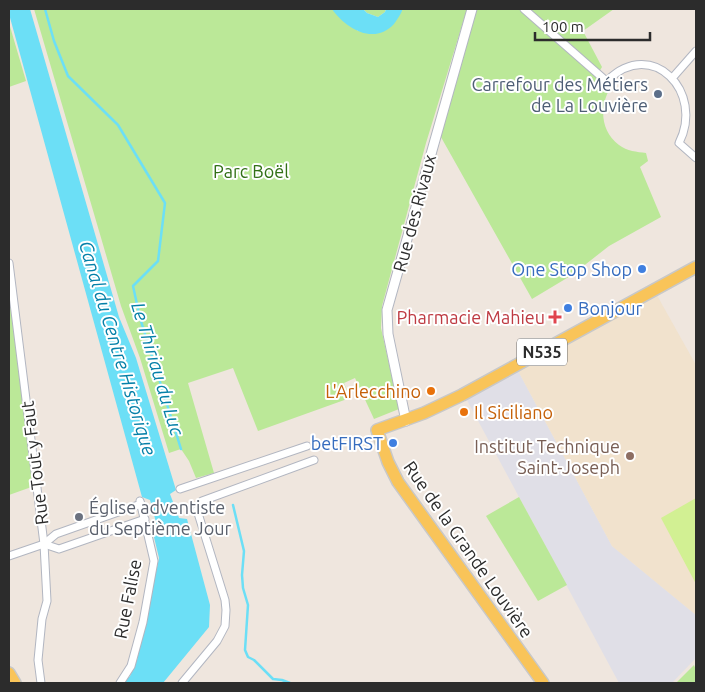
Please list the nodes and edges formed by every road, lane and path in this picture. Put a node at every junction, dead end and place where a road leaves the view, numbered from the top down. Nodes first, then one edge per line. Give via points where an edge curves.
1 (472, 9) edge
2 (524, 9) edge
3 (696, 50) edge
4 (674, 76) junction
5 (696, 158) edge
6 (9, 263) edge
7 (695, 271) edge
8 (406, 421) junction
9 (307, 446) dead end
10 (314, 460) dead end
11 (180, 489) dead end
12 (145, 519) junction
13 (44, 544) junction
14 (9, 556) edge
15 (9, 673) edge
16 (15, 683) edge
17 (41, 683) edge
18 (120, 683) edge
19 (182, 683) edge
20 (543, 683) edge

1 - 8 street, Rue des Rivaux via 387,310 388,334
2 - 4 street via 602,78 608,80 615,72 646,65 662,68
3 - 4 street
4 - 5 street via 684,89 689,105 688,123 679,143
6 - 13 street, Rue Tout y Faut
7 - 8 main road, N535 via 462,395
8 - 20 main road, Rue de la Grande Louvière / N535 via 377,430 398,482
9 - 11 street
10 - 19 street via 202,501 197,510 225,600 226,617 222,633
12 - 13 street via 59,549
12 - 13 street, Rue Falise via 141,503 56,534
12 - 18 street, Rue Falise via 154,561 131,666
13 - 14 street
13 - 17 street via 47,596 38,660
15 - 16 main road

